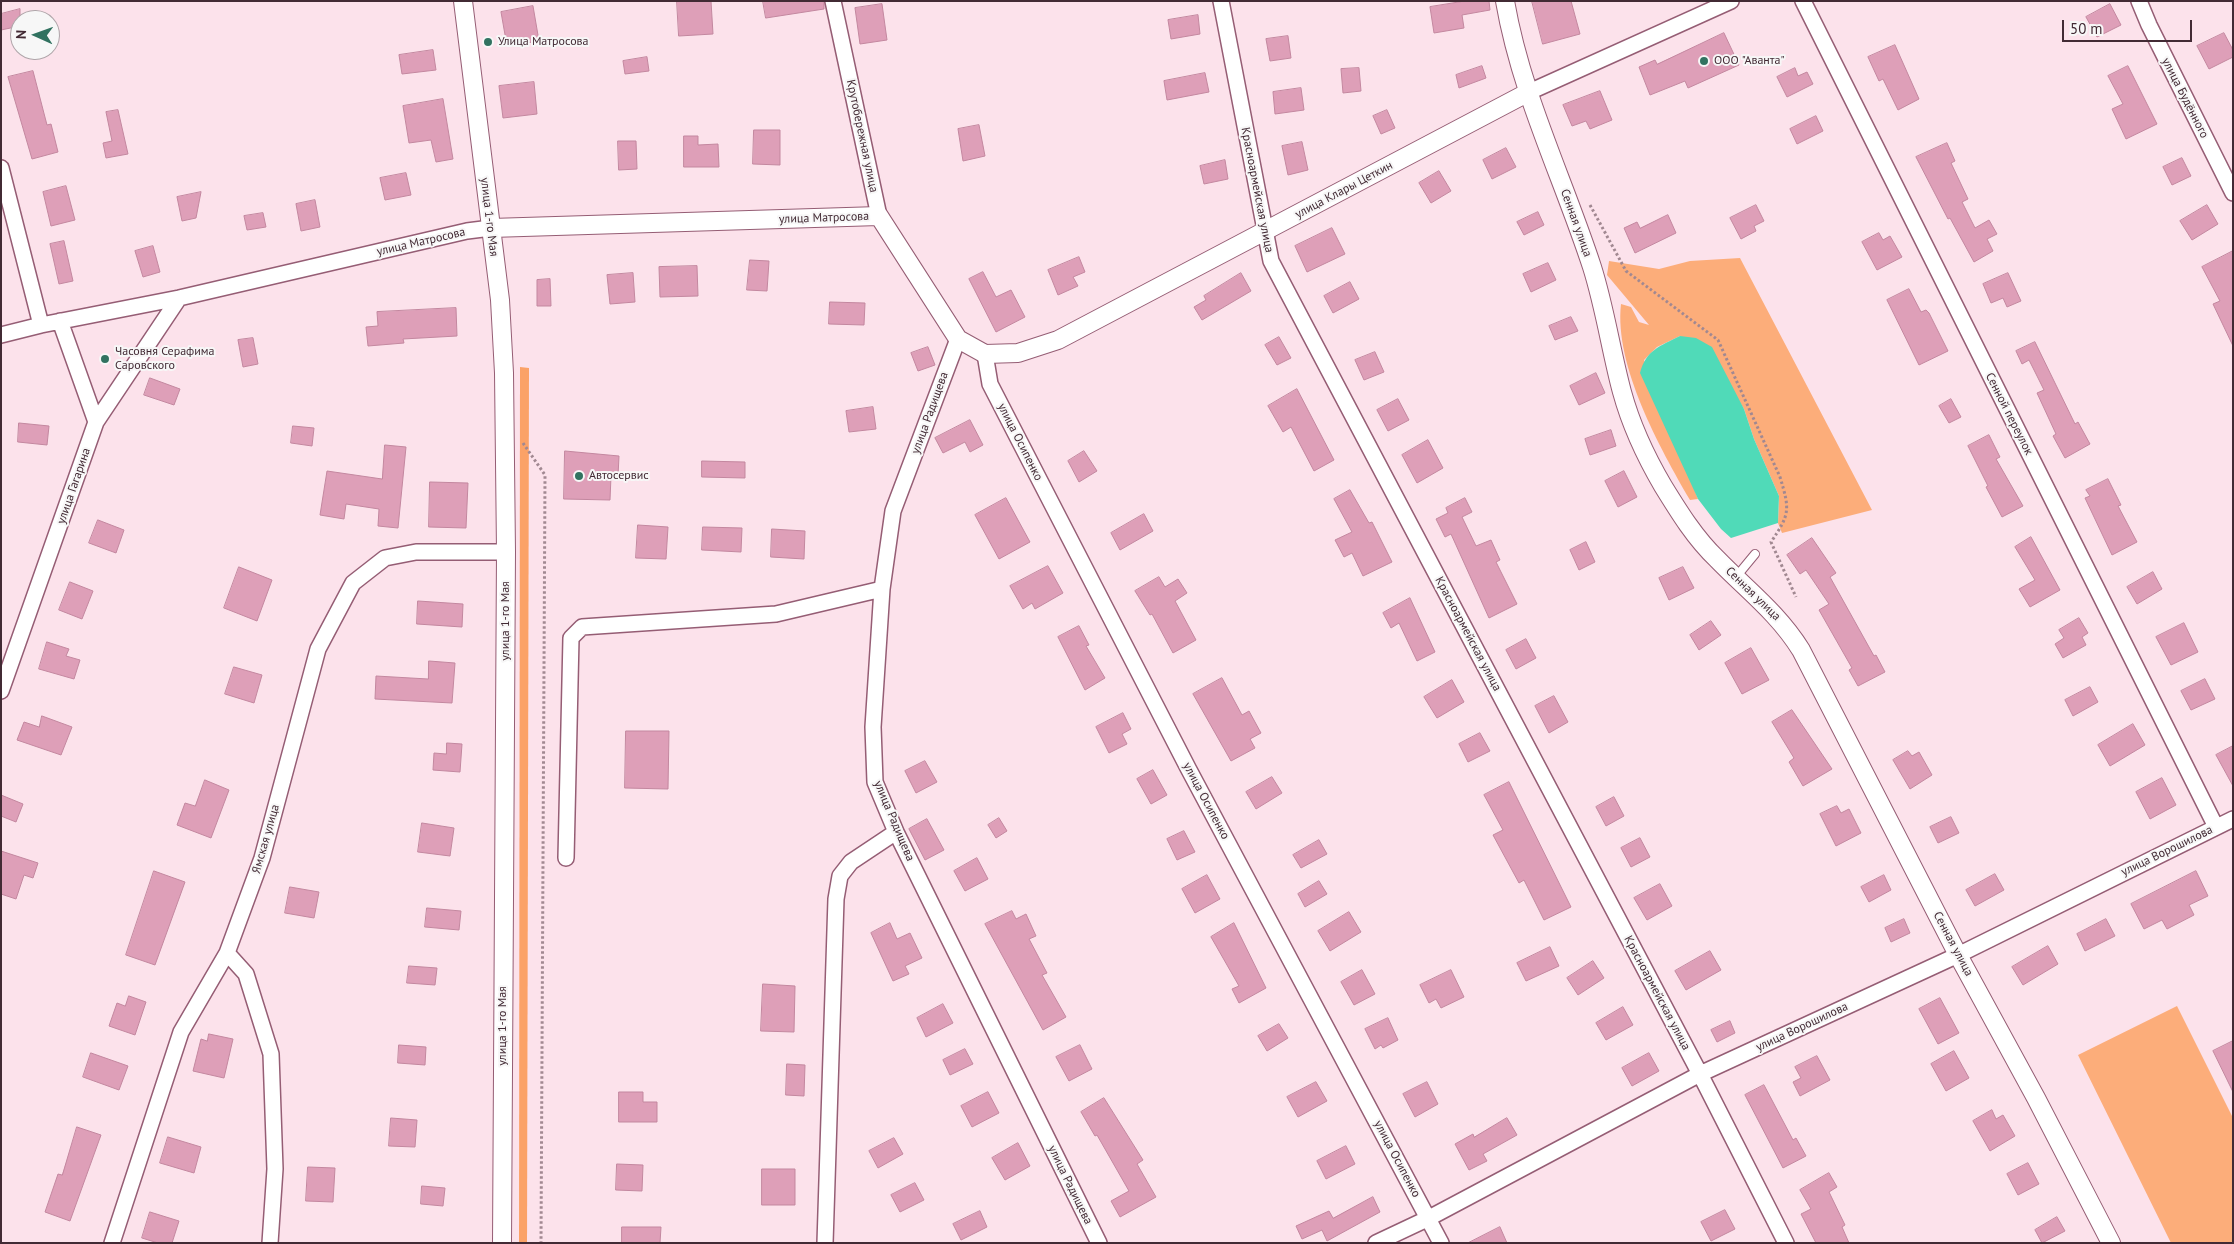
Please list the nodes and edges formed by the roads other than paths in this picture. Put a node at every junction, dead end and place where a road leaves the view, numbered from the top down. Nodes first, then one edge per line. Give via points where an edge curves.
1 (463, 1) edge
2 (833, 1) edge
3 (1222, 1) edge
4 (1505, 1) edge
5 (1731, 1) edge
6 (1803, 1) edge
7 (2139, 1) edge
8 (1527, 93) junction
9 (1, 168) edge
10 (2233, 193) edge
11 (879, 216) junction
12 (490, 228) junction
13 (1265, 232) junction
14 (179, 298) junction
15 (60, 321) junction
16 (41, 325) junction
17 (1, 335) edge
18 (958, 339) junction
19 (985, 354) junction
20 (96, 422) junction
21 (506, 552) junction
22 (1755, 554) dead end
23 (1736, 577) junction
24 (882, 589) junction
25 (1, 691) edge
26 (2233, 819) edge
27 (2216, 827) junction
28 (896, 832) junction
29 (566, 858) dead end
30 (227, 953) junction
31 (1958, 955) junction
32 (1700, 1074) junction
33 (1428, 1218) junction
34 (112, 1243) edge
35 (270, 1243) edge
36 (502, 1243) edge
37 (824, 1243) edge
38 (1099, 1243) edge
39 (1376, 1243) edge
40 (1441, 1243) edge
41 (1786, 1243) edge
42 (2111, 1243) edge

1 - 12 street, улица 1-го Мая
2 - 11 street, Крутобережная улица
3 - 13 street, Красноармейская улица
4 - 8 street, Сенная улица
5 - 8 street, улица Клары Цеткин
6 - 27 street, Сенной переулок
7 - 10 street, улица Будённого
8 - 13 street, улица Клары Цеткин
8 - 23 street, Сенная улица via 1597,284 1633,424 1680,512 1697,537
9 - 16 street
11 - 12 street, улица Матросова
11 - 18 street, Крутобережная улица
12 - 14 street, улица Матросова
12 - 21 street, улица 1-го Мая via 500,300 504,373
13 - 19 street, улица Клары Цеткин via 1058,340 1018,353
13 - 32 street, Красноармейская улица via 1271,261
14 - 15 street, улица Матросова
14 - 20 street, улица Гагарина
15 - 16 street, улица Матросова
15 - 20 street
16 - 17 street, улица Матросова
18 - 19 street
18 - 24 street, улица Радищева via 893,511
19 - 33 street, улица Осипенко via 990,384 1188,768
20 - 25 street, улица Гагарина
21 - 30 street, Ямская улица via 416,552 385,558 353,582 318,649 262,858
21 - 36 street, улица 1-го Мая
22 - 23 lane
23 - 31 street, Сенная улица via 1775,614 1801,650
24 - 28 street, улица Радищева via 873,727 875,782
24 - 29 street via 776,614 582,627 571,638
26 - 27 street, улица Ворошилова
27 - 31 street, улица Ворошилова
28 - 37 street via 851,862 840,876 836,899
28 - 38 street, улица Радищева
30 - 34 street, Ямская улица via 181,1032
30 - 35 street via 246,974 271,1054 275,1169
31 - 32 street, улица Ворошилова
31 - 42 street, Сенная улица
32 - 33 street, улица Ворошилова
32 - 41 street, Красноармейская улица
33 - 39 street, улица Ворошилова
33 - 40 street, улица Осипенко

